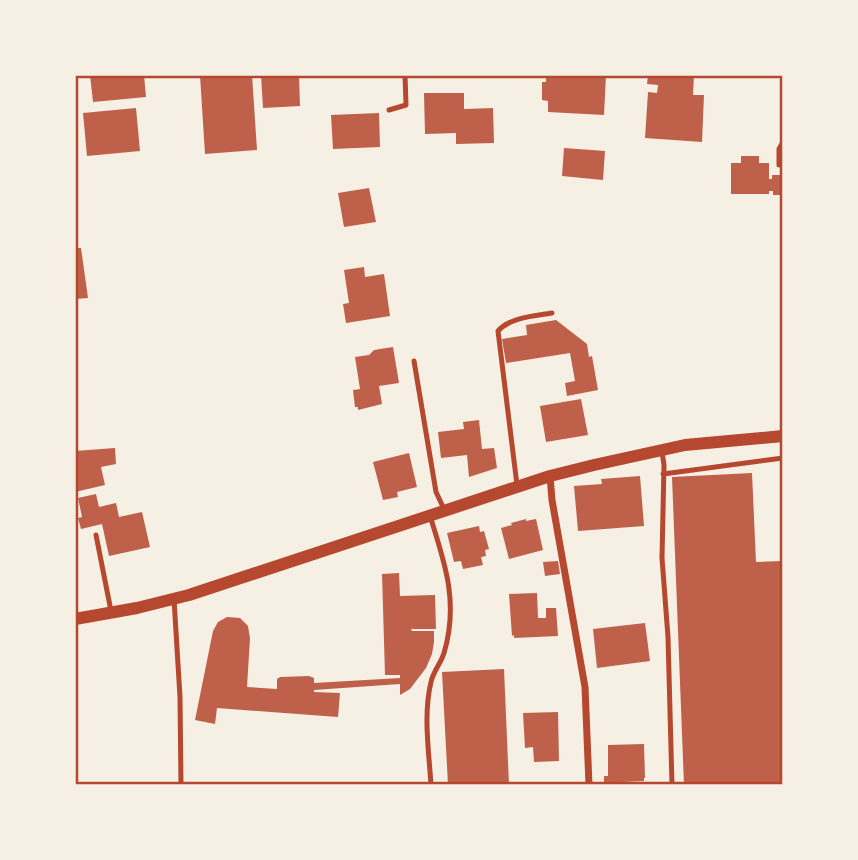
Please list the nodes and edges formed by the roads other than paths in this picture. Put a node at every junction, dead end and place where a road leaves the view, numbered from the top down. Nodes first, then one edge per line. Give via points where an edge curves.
1 (405, 75) edge
2 (389, 110) dead end
3 (783, 142) edge
4 (779, 165) dead end
5 (552, 313) dead end
6 (414, 361) dead end
7 (783, 436) edge
8 (661, 450) junction
9 (783, 458) edge
10 (663, 474) junction
11 (550, 476) junction
12 (517, 486) junction
13 (444, 511) junction
14 (430, 516) junction
15 (96, 536) dead end
16 (174, 599) junction
17 (111, 613) junction
18 (75, 618) edge
19 (181, 785) edge
20 (431, 785) edge
21 (589, 785) edge
22 (672, 785) edge

1 - 2 lane via 406,105
3 - 4 lane
5 - 12 lane via 509,322 498,331
6 - 13 lane via 436,492
7 - 8 street
8 - 10 lane
8 - 11 street
9 - 10 lane
10 - 22 lane
11 - 12 street
11 - 21 street via 585,687
12 - 13 street
13 - 14 street
14 - 16 street
14 - 20 lane via 450,589 444,654 431,681 427,712
15 - 17 lane
16 - 17 street
16 - 19 lane
17 - 18 street

